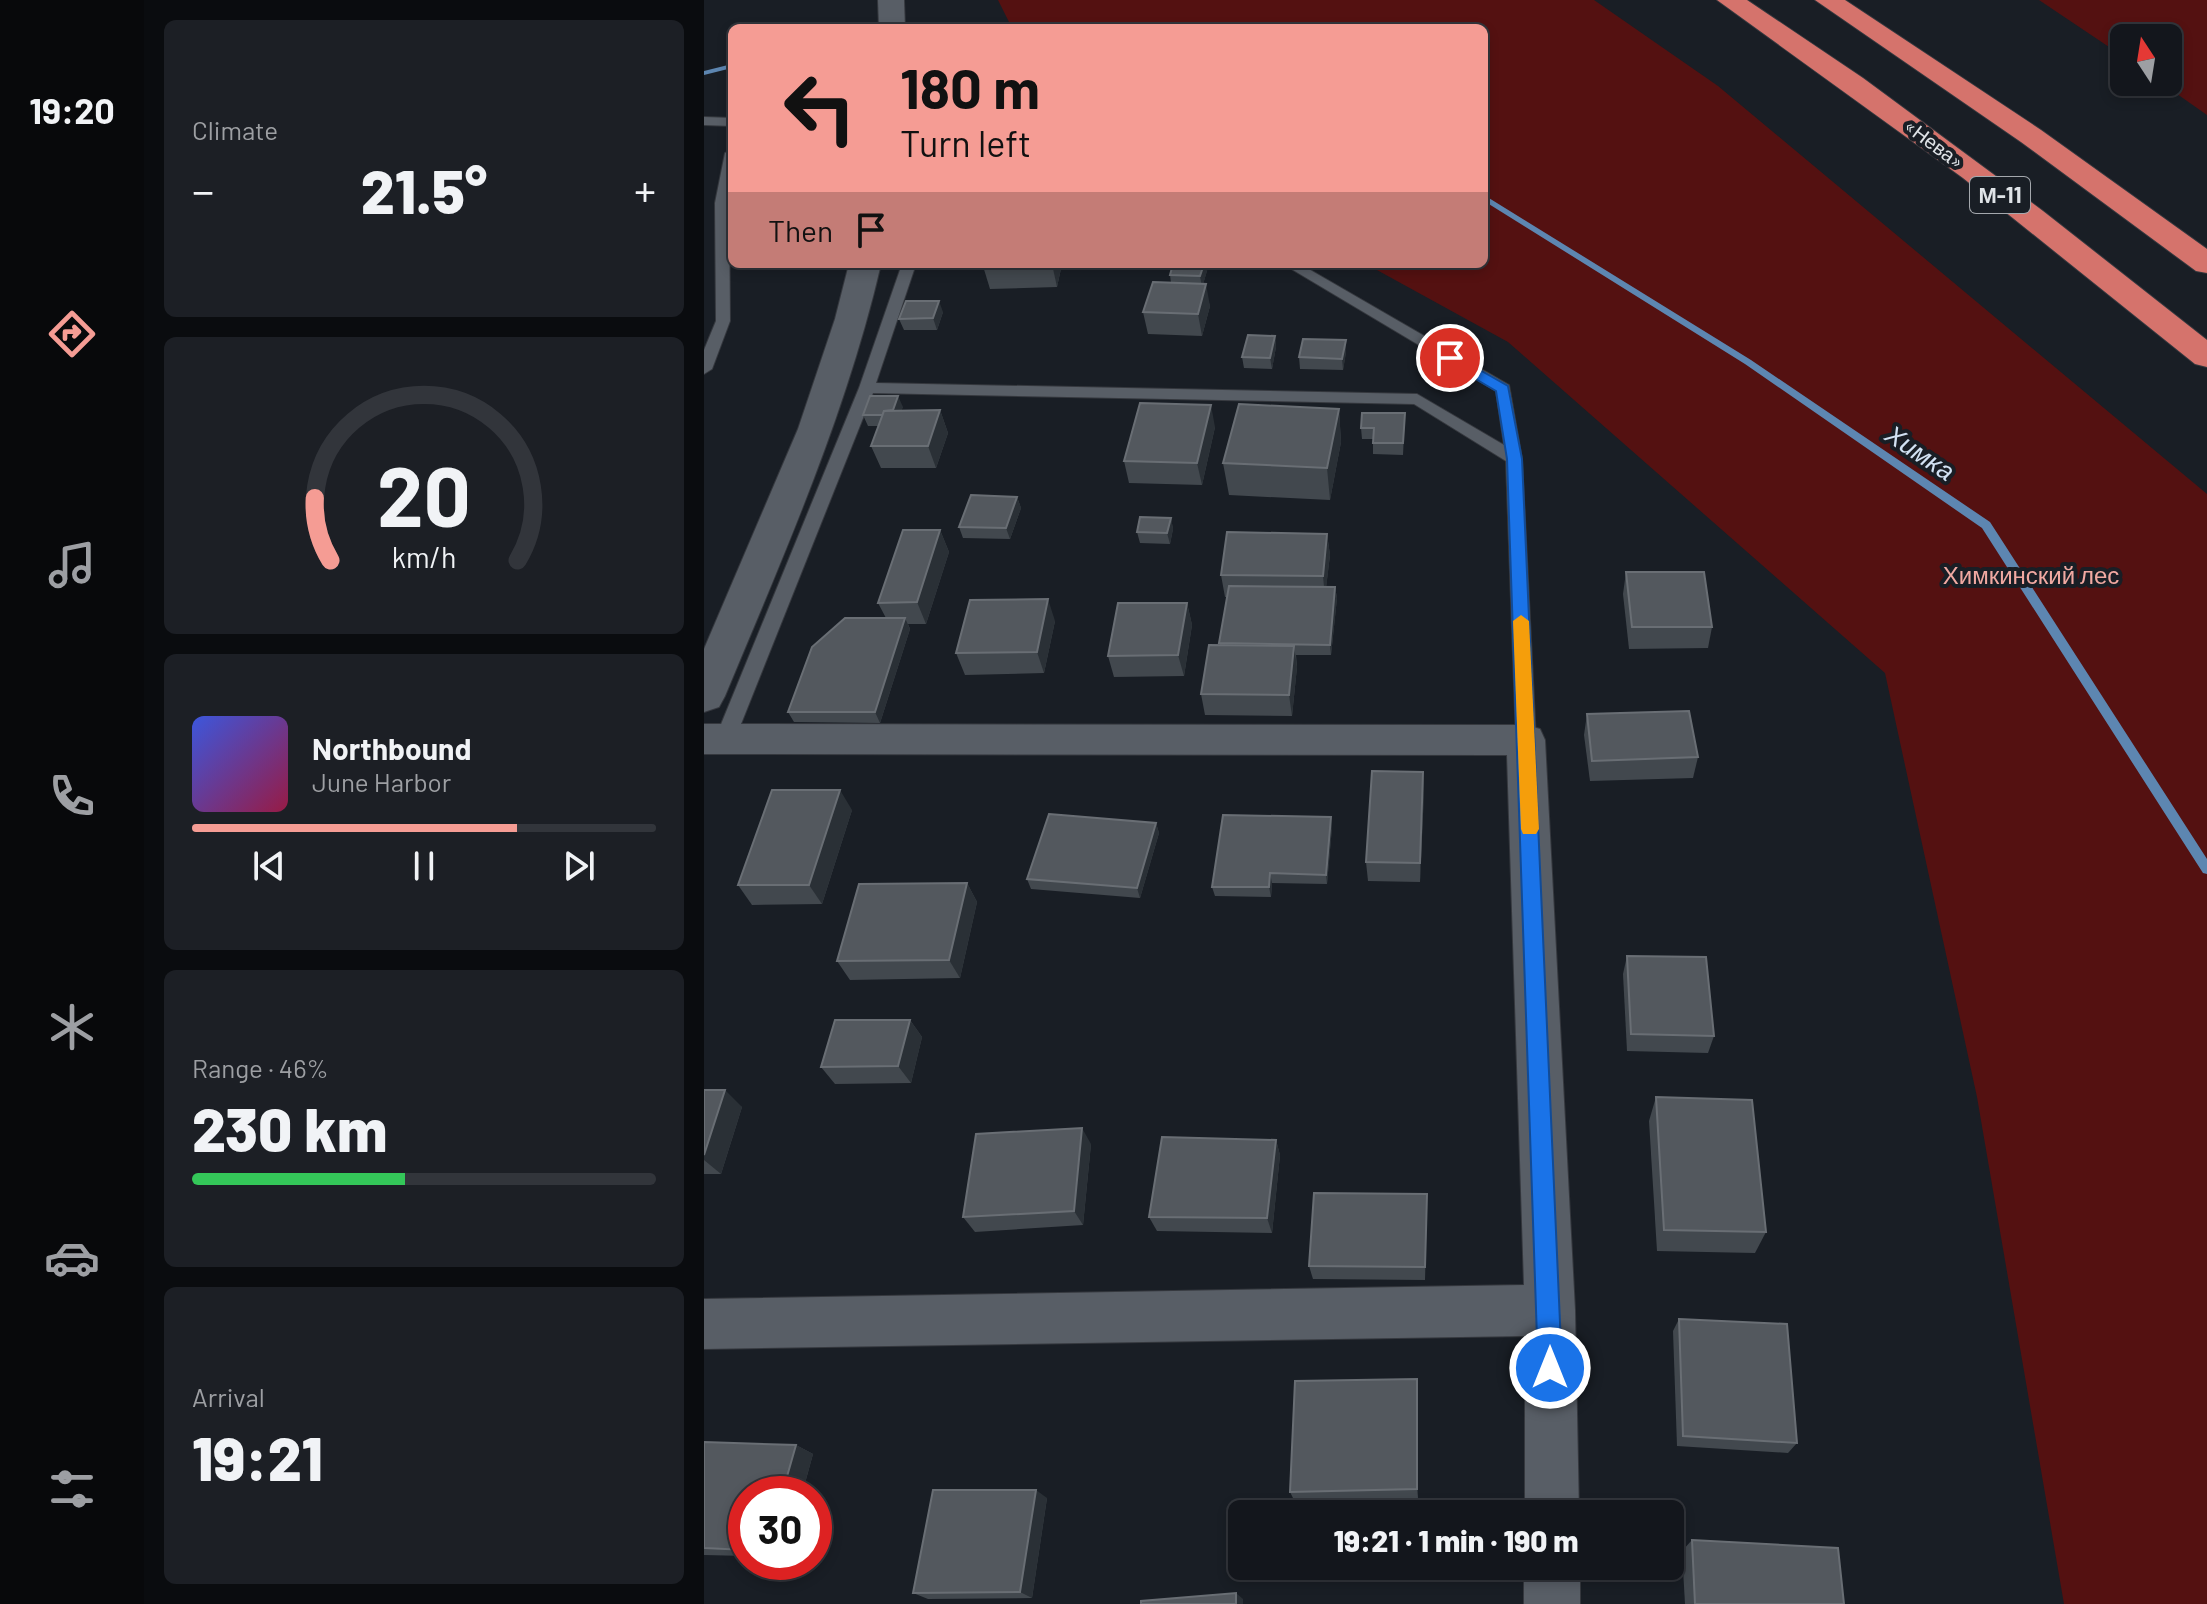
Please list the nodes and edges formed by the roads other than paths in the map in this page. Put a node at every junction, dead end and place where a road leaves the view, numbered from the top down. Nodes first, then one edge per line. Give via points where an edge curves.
1 (891, 0) edge
2 (1730, 0) edge
3 (1828, 0) edge
4 (892, 24) edge
5 (704, 121) edge
6 (728, 122) edge
7 (728, 173) edge
8 (2207, 264) edge
9 (864, 268) edge
10 (908, 268) edge
11 (1297, 268) edge
12 (2207, 357) edge
13 (704, 369) edge
14 (867, 388) junction
15 (1514, 459) junction
16 (709, 675) edge
17 (714, 739) edge
18 (1526, 740) junction
19 (1550, 1310) junction
20 (704, 1324) edge
21 (1552, 1500) edge
22 (1552, 1580) edge
23 (1552, 1604) edge

1 - 4 street
2 - 12 highway, «Нева» / М-11 via 1952,157
3 - 8 highway, М-11 via 2031,136
5 - 6 lane
7 - 13 lane via 722,203 723,321
9 - 16 street via 838,360 780,516
10 - 14 lane
11 - 15 lane via 1503,389
14 - 15 lane via 1417,399
14 - 17 lane
15 - 18 lane
17 - 18 street
18 - 19 street
19 - 20 street
19 - 21 street
22 - 23 street

